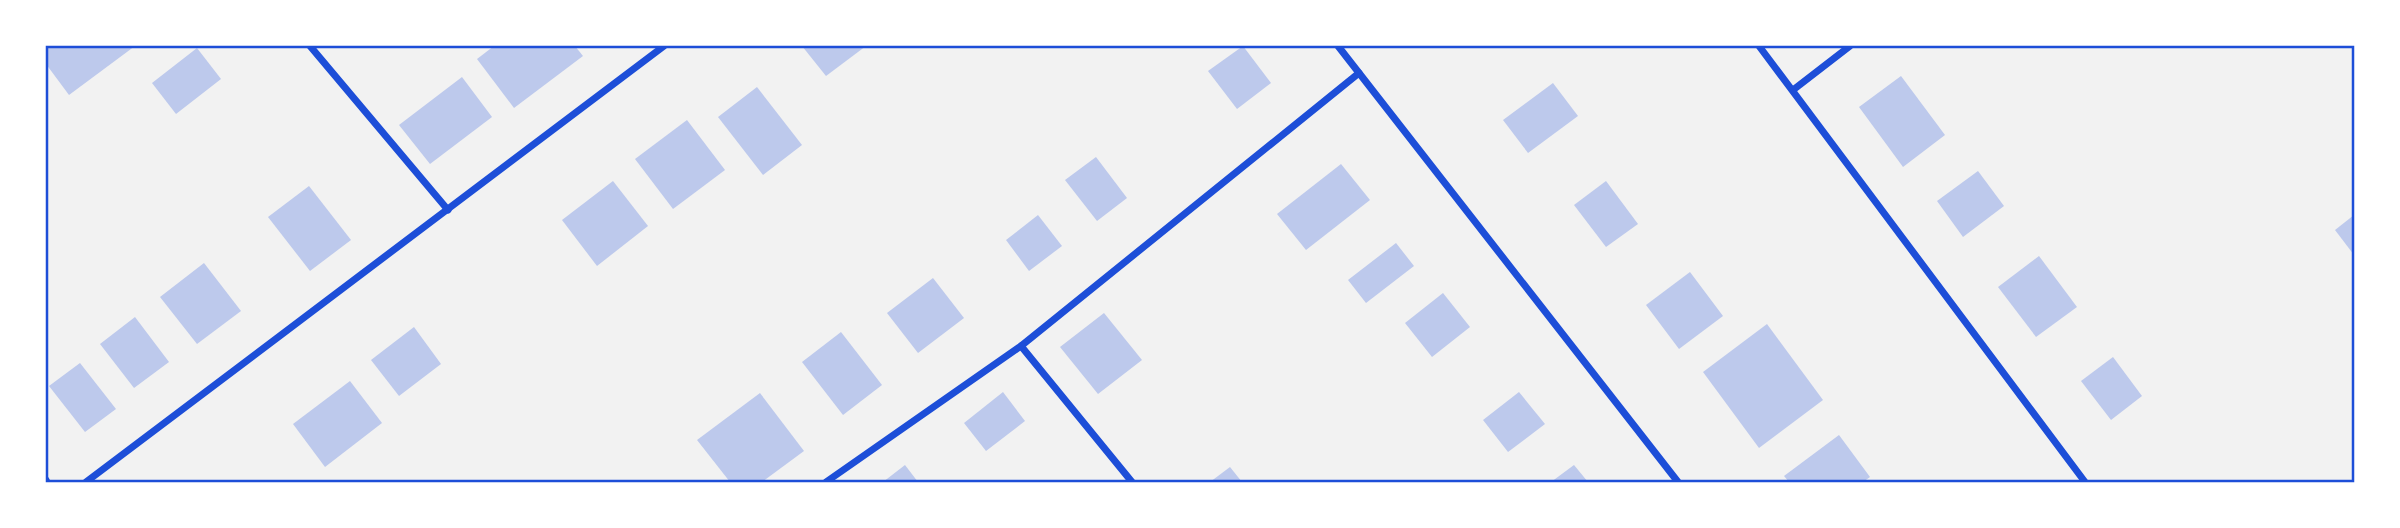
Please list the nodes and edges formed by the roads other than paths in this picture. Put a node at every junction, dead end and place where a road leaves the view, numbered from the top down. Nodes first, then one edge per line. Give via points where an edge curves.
1 (310, 46) edge
2 (664, 46) edge
3 (1338, 46) edge
4 (1759, 46) edge
5 (1850, 46) edge
6 (1359, 73) junction
7 (1793, 90) junction
8 (447, 210) junction
9 (1021, 346) junction
10 (86, 482) edge
11 (826, 482) edge
12 (1132, 482) edge
13 (1678, 482) edge
14 (2085, 482) edge

1 - 8 street
2 - 8 street
3 - 6 street
4 - 7 street
5 - 7 street
6 - 9 street
6 - 13 street
7 - 14 street
8 - 10 street
9 - 11 street
9 - 12 street

